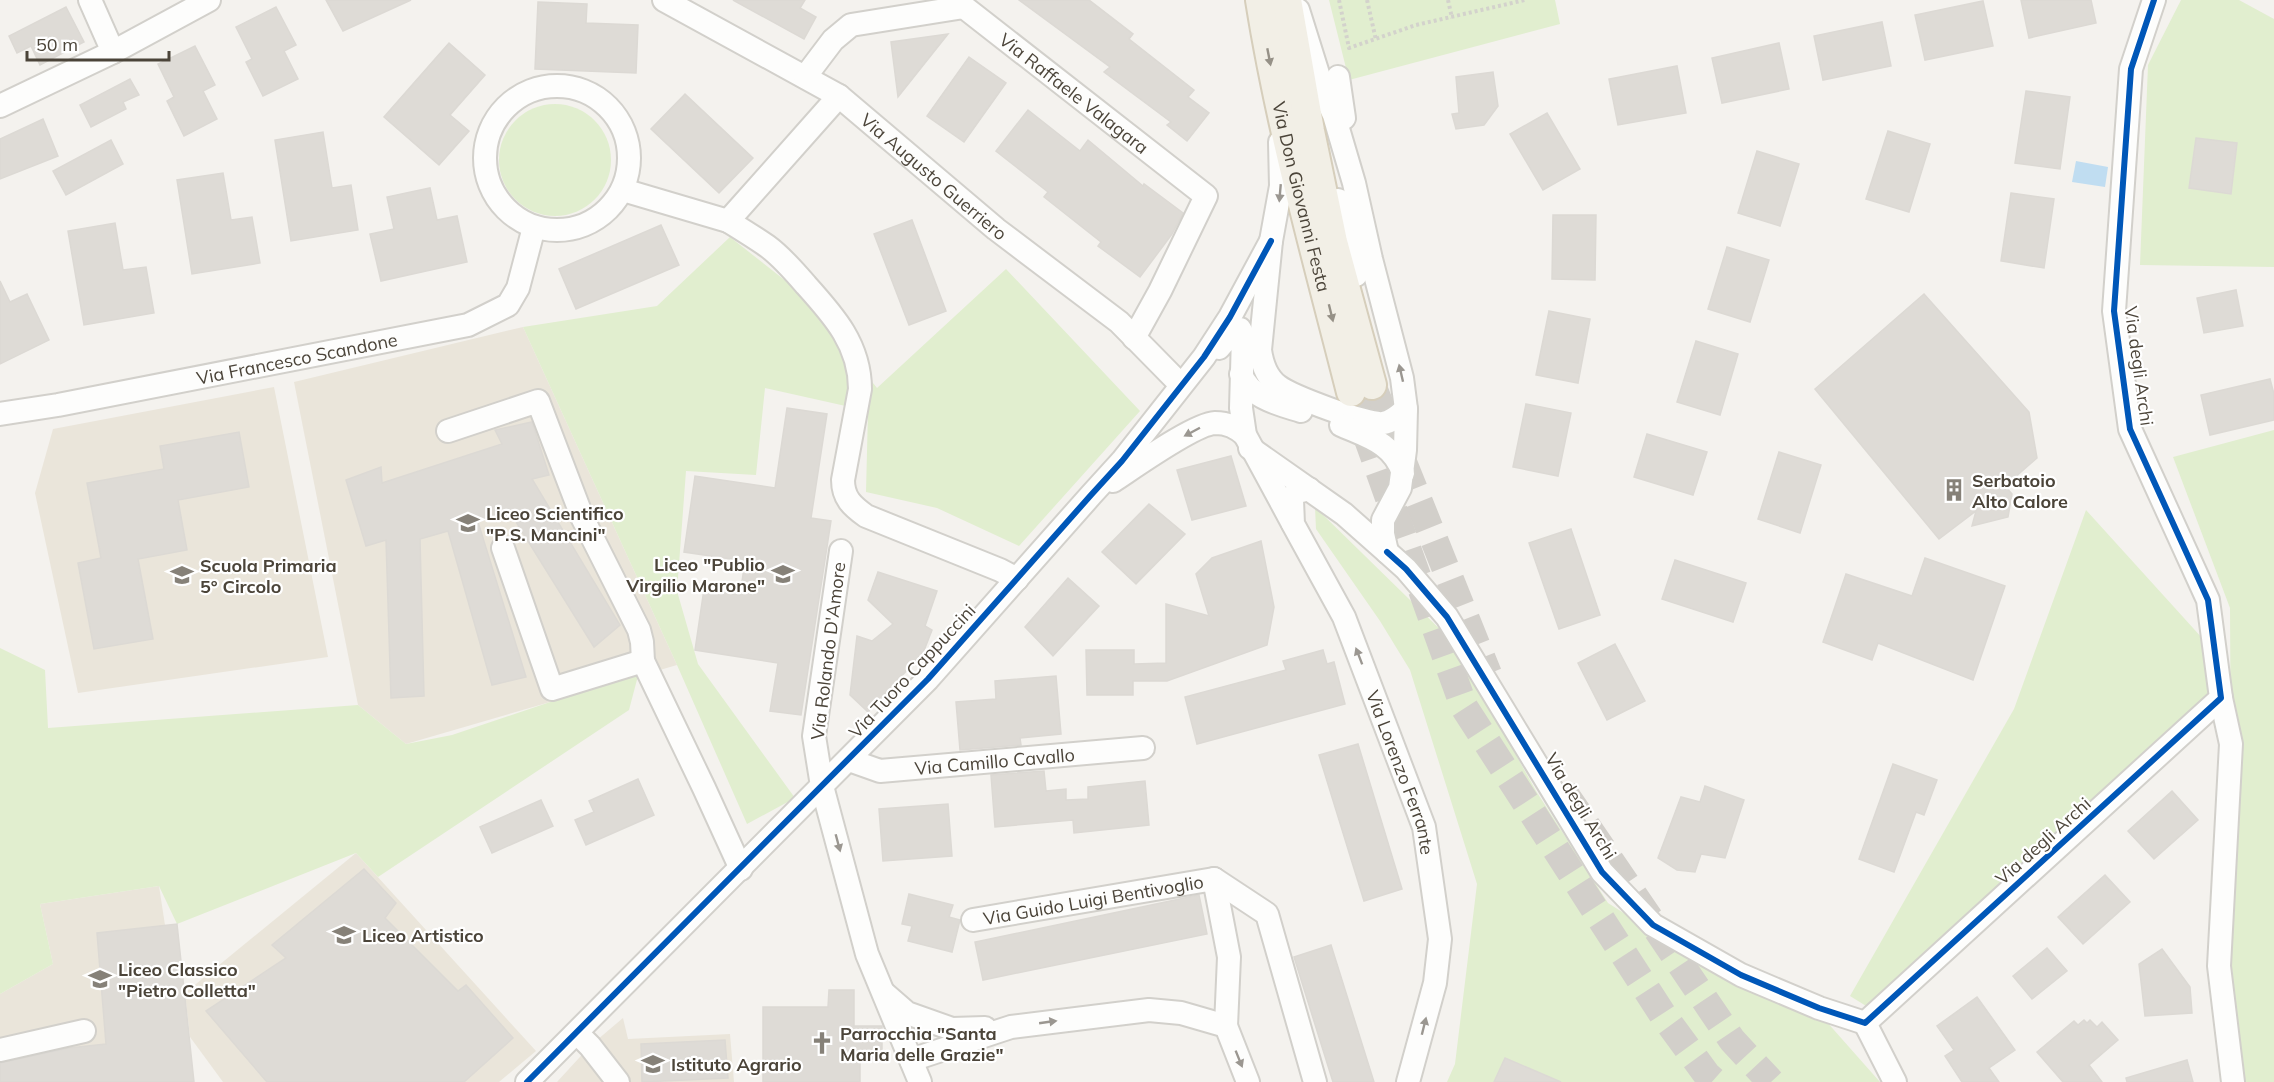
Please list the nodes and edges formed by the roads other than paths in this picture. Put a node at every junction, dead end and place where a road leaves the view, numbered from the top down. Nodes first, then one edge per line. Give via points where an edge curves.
1 (90, 0) edge
2 (209, 0) edge
3 (664, 0) edge
4 (1260, 0) edge
5 (1287, 0) edge
6 (1294, 0) edge
7 (2154, 0) edge
8 (113, 52) junction
9 (805, 77) junction
10 (1331, 85) junction
11 (840, 96) junction
12 (0, 106) edge
13 (1281, 113) junction
14 (623, 190) junction
15 (728, 220) junction
16 (534, 227) junction
17 (1271, 241) junction
18 (1134, 338) junction
19 (1362, 348) junction
20 (1204, 357) junction
21 (1241, 374) junction
22 (1181, 385) junction
23 (1406, 409) junction
24 (0, 414) edge
25 (448, 431) dead end
26 (1247, 441) junction
27 (1403, 473) junction
28 (1310, 489) junction
29 (1091, 495) junction
30 (1390, 506) junction
31 (1344, 514) junction
32 (1293, 524) junction
33 (503, 548) dead end
34 (841, 552) dead end
35 (1387, 552) junction
36 (1017, 579) junction
37 (643, 661) junction
38 (2221, 698) junction
39 (1143, 748) dead end
40 (849, 760) junction
41 (822, 786) junction
42 (741, 869) junction
43 (1214, 879) junction
44 (973, 920) dead end
45 (880, 990) junction
46 (1865, 1023) junction
47 (1226, 1026) junction
48 (1011, 1027) junction
49 (84, 1031) dead end
50 (577, 1034) junction
51 (0, 1050) edge
52 (911, 1060) junction
53 (527, 1082) edge
54 (618, 1082) edge
55 (920, 1082) edge
56 (1248, 1082) edge
57 (1315, 1082) edge
58 (1408, 1082) edge
59 (1895, 1082) edge
60 (2233, 1082) edge

1 - 8 street
2 - 8 street
3 - 9 street, Via Augusto Guerriero
4 -> 13 main road, Via Don Giovanni Festa
5 - 19 main road, Via Don Giovanni Festa via 1333,242
6 - 10 street
7 - 38 street, Via degli Archi via 2131,69 2114,312 2130,429 2208,600
8 - 12 street
9 - 11 street, Via Augusto Guerriero
9 - 18 street, Via Raffaele Valagara via 832,40 850,25 964,7 1206,196
10 - 19 street via 1320,107 1320,123 1360,294
23 -> 10 street via 1402,378 1334,115
11 - 15 street
11 - 18 street, Via Augusto Guerriero via 996,229 1119,322
13 -> 17 street via 1281,186
13 -> 19 main road, Via Don Giovanni Festa via 1361,388
14 - 15 street
14 - 16 street via 595,220 576,228 554,231
14 - 16 street via 630,165 628,140 618,117 600,99 578,88 553,85 528,90 507,104 492,124 484,156 485,173 495,196 512,215
15 - 36 street via 768,247 800,277 831,312 855,352 860,388 843,480 846,499 866,516
16 - 24 street, Via Francesco Scandone via 518,288 508,305 468,325
17 - 20 street, Via Tuoro Cappuccini
17 - 23 street via 1260,350 1270,378 1279,387 1308,400 1375,423 1390,422
18 - 22 street, Via Augusto Guerriero
20 - 21 street via 1221,348 1234,329 1240,329
20 - 22 street, Via Tuoro Cappuccini
21 - 26 street via 1241,408
21 - 27 street via 1247,385 1263,397 1380,443 1393,452
22 - 29 street, Via Tuoro Cappuccini
23 - 27 street
25 - 37 street via 538,401 583,519 639,630
26 - 28 street, Via degli Archi
26 -> 29 street, Via degli Archi via 1238,428 1207,425
26 - 32 street, Via Lorenzo Ferrante
27 - 30 street
28 - 31 street, Via degli Archi
28 - 32 street via 1294,495
29 - 36 street, Via Tuoro Cappuccini
30 - 31 street via 1371,516
30 - 35 street via 1383,520
31 - 35 street, Via degli Archi
58 -> 32 street, Via Lorenzo Ferrante via 1435,983 1440,939 1424,827 1344,617
33 - 37 street via 552,689
34 - 41 street, Via Rolando D'Amore via 814,736
35 - 46 street, Via degli Archi via 1447,617 1602,872 1653,925 1741,975
36 - 40 street, Via Tuoro Cappuccini
37 - 42 street
38 - 46 street, Via degli Archi
38 - 60 street via 2230,744 2218,966
39 - 40 street, Via Camillo Cavallo via 880,771
40 - 41 street, Via Tuoro Cappuccini
41 - 42 street, Via Tuoro Cappuccini
41 -> 45 street, Via Rolando D'Amore
42 - 50 street, Via Tuoro Cappuccini
43 - 44 street, Via Guido Luigi Bentivoglio
43 - 47 street, Via Guido Luigi Bentivoglio via 1229,957
43 - 57 street, Via Guido Luigi Bentivoglio via 1267,914
45 - 48 street via 907,1013 952,1029
45 - 52 street, Via Rolando D'Amore
46 - 59 street
48 -> 47 street via 1149,1010 1181,1013
47 -> 56 street
48 - 52 street
49 - 51 street
50 - 53 street, Via Tuoro Cappuccini
50 - 54 street
52 - 55 street, Via Rolando D'Amore

